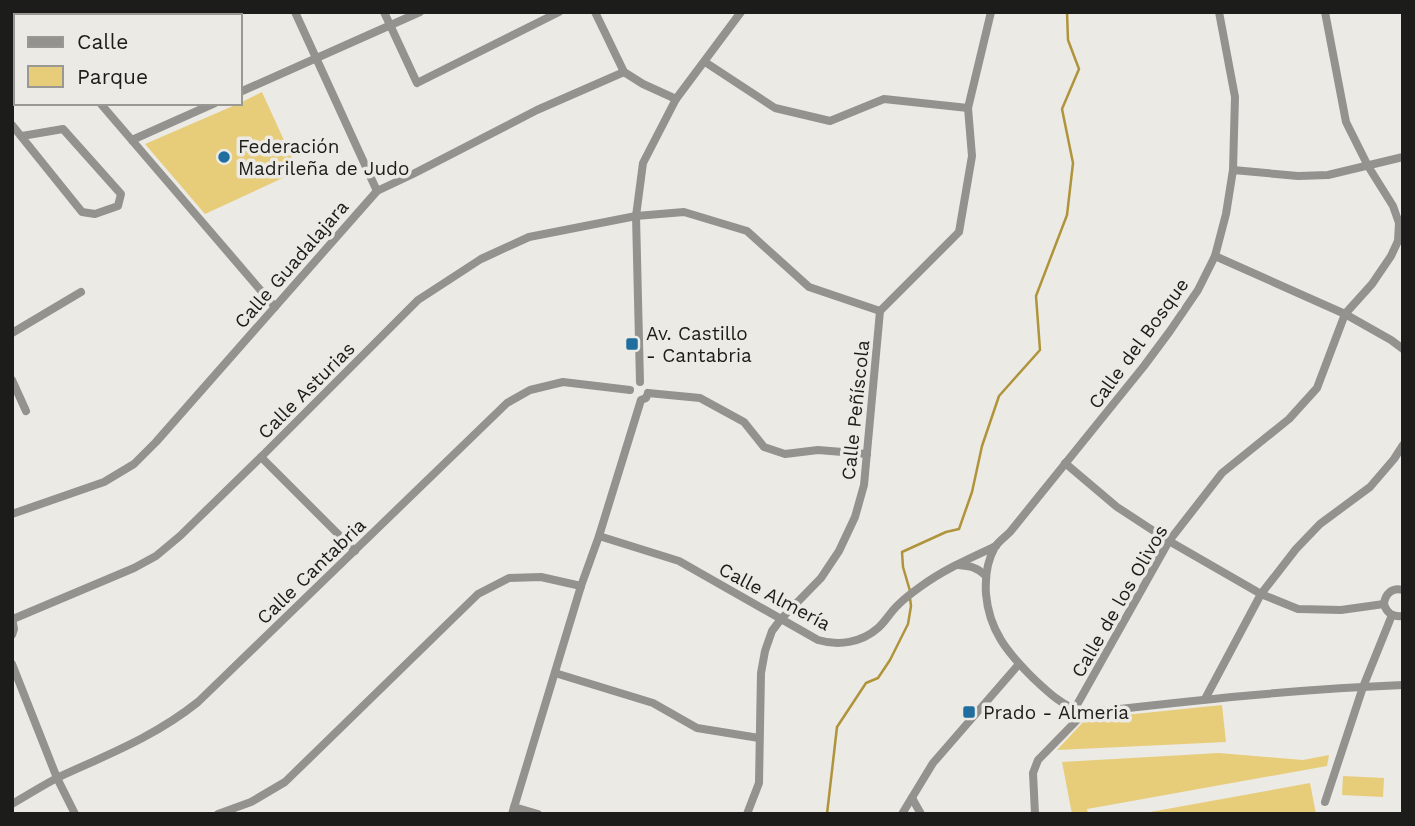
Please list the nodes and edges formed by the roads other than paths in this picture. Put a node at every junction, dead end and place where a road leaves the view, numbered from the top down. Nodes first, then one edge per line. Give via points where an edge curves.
1 (295, 12) edge
2 (384, 12) edge
3 (420, 12) edge
4 (559, 12) edge
5 (595, 12) edge
6 (741, 12) edge
7 (991, 12) edge
8 (1219, 12) edge
9 (1325, 12) edge
10 (390, 26) junction
11 (317, 58) junction
12 (705, 62) junction
13 (624, 72) junction
14 (242, 91) edge
15 (676, 99) junction
16 (102, 105) edge
17 (210, 105) edge
18 (968, 108) junction
19 (12, 125) edge
20 (22, 136) junction
21 (131, 140) junction
22 (1403, 157) edge
23 (1368, 166) junction
24 (1233, 170) junction
25 (377, 191) junction
26 (636, 216) junction
27 (1215, 257) junction
28 (81, 292) dead end
29 (275, 307) junction
30 (880, 310) junction
31 (1345, 314) junction
32 (12, 334) edge
33 (1403, 349) edge
34 (12, 380) edge
35 (640, 382) junction
36 (629, 390) junction
37 (648, 393) junction
38 (640, 400) junction
39 (26, 411) dead end
40 (1403, 445) edge
41 (867, 454) junction
42 (261, 457) junction
43 (1065, 463) junction
44 (12, 514) edge
45 (599, 536) junction
46 (1169, 541) junction
47 (996, 546) junction
48 (355, 551) junction
49 (977, 555) junction
50 (955, 565) junction
51 (984, 568) junction
52 (581, 586) junction
53 (1403, 590) edge
54 (1261, 594) junction
55 (1384, 604) junction
56 (1392, 615) junction
57 (1403, 616) edge
58 (13, 618) edge
59 (781, 619) junction
60 (12, 635) edge
61 (12, 664) edge
62 (1019, 664) junction
63 (555, 673) junction
64 (1403, 685) edge
65 (1363, 687) junction
66 (1205, 699) junction
67 (1074, 710) junction
68 (1084, 713) junction
69 (760, 738) junction
70 (57, 778) junction
71 (912, 798) junction
72 (1325, 802) dead end
73 (12, 804) edge
74 (513, 810) edge
75 (75, 814) edge
76 (218, 814) edge
77 (538, 814) edge
78 (747, 814) edge
79 (902, 814) edge
80 (921, 814) edge
81 (1035, 814) edge

1 - 11 street
2 - 10 street
3 - 10 street
4 - 10 street via 417,83
5 - 13 street
6 - 12 street
7 - 18 street
8 - 24 street, Calle del Bosque via 1235,97
9 - 23 street, Calle de los Olivos via 1346,122
10 - 11 street
11 - 14 street
11 - 25 street
12 - 15 street
12 - 18 street via 775,108 830,121 884,99
13 - 15 street
13 - 25 street, Calle Guadalajara via 537,110
15 - 26 street via 643,163
16 - 21 street
17 - 21 street
18 - 30 street via 972,156 959,232
19 - 20 street
20 - 20 street via 82,212 95,214 118,206 121,194 63,129
21 - 29 street
22 - 23 street
23 - 24 street via 1318,176
23 - 31 street, Calle de los Olivos via 1393,206 1398,240 1372,284
24 - 27 street, Calle del Bosque
25 - 29 street, Calle Guadalajara
26 - 30 street, Calle Asturias via 684,212 747,231 809,287
26 - 35 street
26 - 42 street, Calle Asturias via 529,237 481,259 418,300
27 - 31 street
27 - 43 street, Calle del Bosque via 1170,331
28 - 32 street
29 - 44 street, Calle Guadalajara via 134,464 104,482
30 - 41 street, Calle Peñíscola
31 - 33 street
31 - 46 street, Calle de los Olivos via 1317,388 1289,419 1222,473
34 - 39 street
35 - 36 street
35 - 37 street via 648,387
36 - 38 street via 632,398
36 - 48 street, Calle Cantabria via 563,382 530,390 507,403
37 - 38 street
37 - 41 street via 700,398 744,422 764,447 785,454 818,450
38 - 45 street
40 - 54 street via 1370,487 1320,524
41 - 59 street, Calle Peñíscola via 855,517 839,551 821,578
42 - 48 street
42 - 58 street, Calle Asturias via 156,556
43 - 46 street via 1117,507
43 - 47 street, Calle del Bosque
45 - 52 street
45 - 59 street, Calle Almería via 679,561
46 - 54 street
46 - 67 street, Calle de los Olivos
47 - 49 street, Calle Almería
47 - 51 street, Calle del Bosque
48 - 70 street, Calle Cantabria via 175,720
49 - 50 street, Calle Almería
49 - 51 street via 972,561
49 - 51 street via 988,554
50 - 51 street
50 - 59 street, Calle Almería via 898,605 878,629 862,639 831,644
51 - 62 street, Calle del Bosque via 992,627
52 - 63 street
52 - 76 street via 541,577 509,578 478,594 285,782
53 - 55 street via 1392,590
54 - 55 street via 1298,609 1341,611
54 - 66 street
55 - 56 street
56 - 57 street
56 - 65 street
58 - 60 street
59 - 69 street, Calle Peñíscola via 772,631 761,673
61 - 70 street
62 - 67 street, Calle del Bosque via 1056,700
62 - 71 street via 933,763
63 - 69 street via 653,703 697,728
63 - 74 street
64 - 65 street
65 - 66 street
65 - 72 street
66 - 68 street
67 - 68 street, Calle del Bosque
68 - 81 street via 1038,761 1033,772
69 - 78 street, Calle Peñíscola via 760,783
70 - 73 street, Calle Cantabria
70 - 75 street
71 - 79 street
71 - 80 street
74 - 77 street

